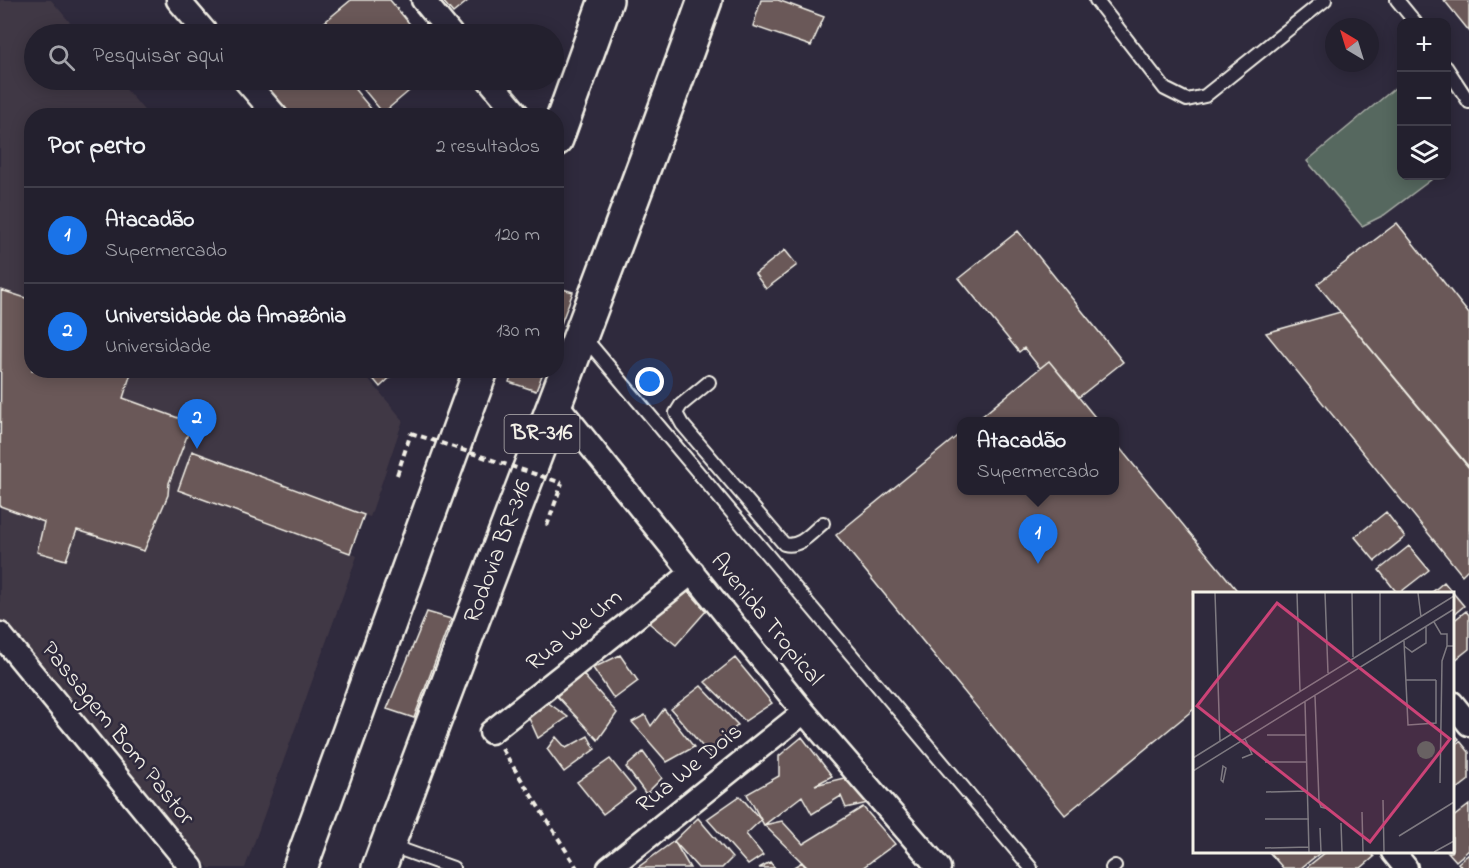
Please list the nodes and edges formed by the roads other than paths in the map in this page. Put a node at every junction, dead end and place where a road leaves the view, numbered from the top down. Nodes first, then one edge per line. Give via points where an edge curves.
1 (178, 0) edge
2 (423, 0) edge
3 (606, 0) edge
4 (705, 0) edge
5 (1096, 0) edge
6 (1325, 0) edge
7 (1397, 0) edge
8 (1412, 18) edge
9 (198, 24) edge
10 (443, 24) edge
11 (1449, 72) edge
12 (254, 90) edge
13 (497, 90) edge
14 (1469, 102) edge
15 (269, 108) edge
16 (512, 108) edge
17 (564, 117) edge
18 (581, 334) junction
19 (478, 378) edge
20 (709, 381) dead end
21 (555, 402) junction
22 (823, 523) dead end
23 (693, 572) junction
24 (0, 634) edge
25 (1454, 705) edge
26 (804, 712) junction
27 (1469, 723) edge
28 (491, 732) road end
29 (1394, 853) edge
30 (383, 856) edge
31 (932, 866) edge
32 (192, 868) edge
33 (300, 868) edge
34 (453, 868) edge
35 (609, 868) edge
36 (1031, 868) edge
37 (1406, 868) edge

1 - 9 street
2 - 10 street
3 - 17 highway
4 - 18 highway, Rodovia BR-316 / BR-316
5 - 6 lane via 1165,89 1186,100 1205,96
7 - 8 lane
11 - 14 lane
12 - 15 street
13 - 16 street
18 - 21 highway, Rodovia BR-316 / BR-316
18 - 36 lane
19 - 33 highway
20 - 22 lane via 681,405 676,413 682,424 784,544 799,544
21 - 23 street, Avenida Tropical
21 - 30 highway, Rodovia BR-316 / BR-316
23 - 26 street, Avenida Tropical
23 - 28 street, Rua We Um
24 - 32 street, Passagem Bom Pastor
25 - 27 street
26 - 31 street, Avenida Tropical
26 - 35 street, Rua We Dois
29 - 37 street
30 - 34 lane

